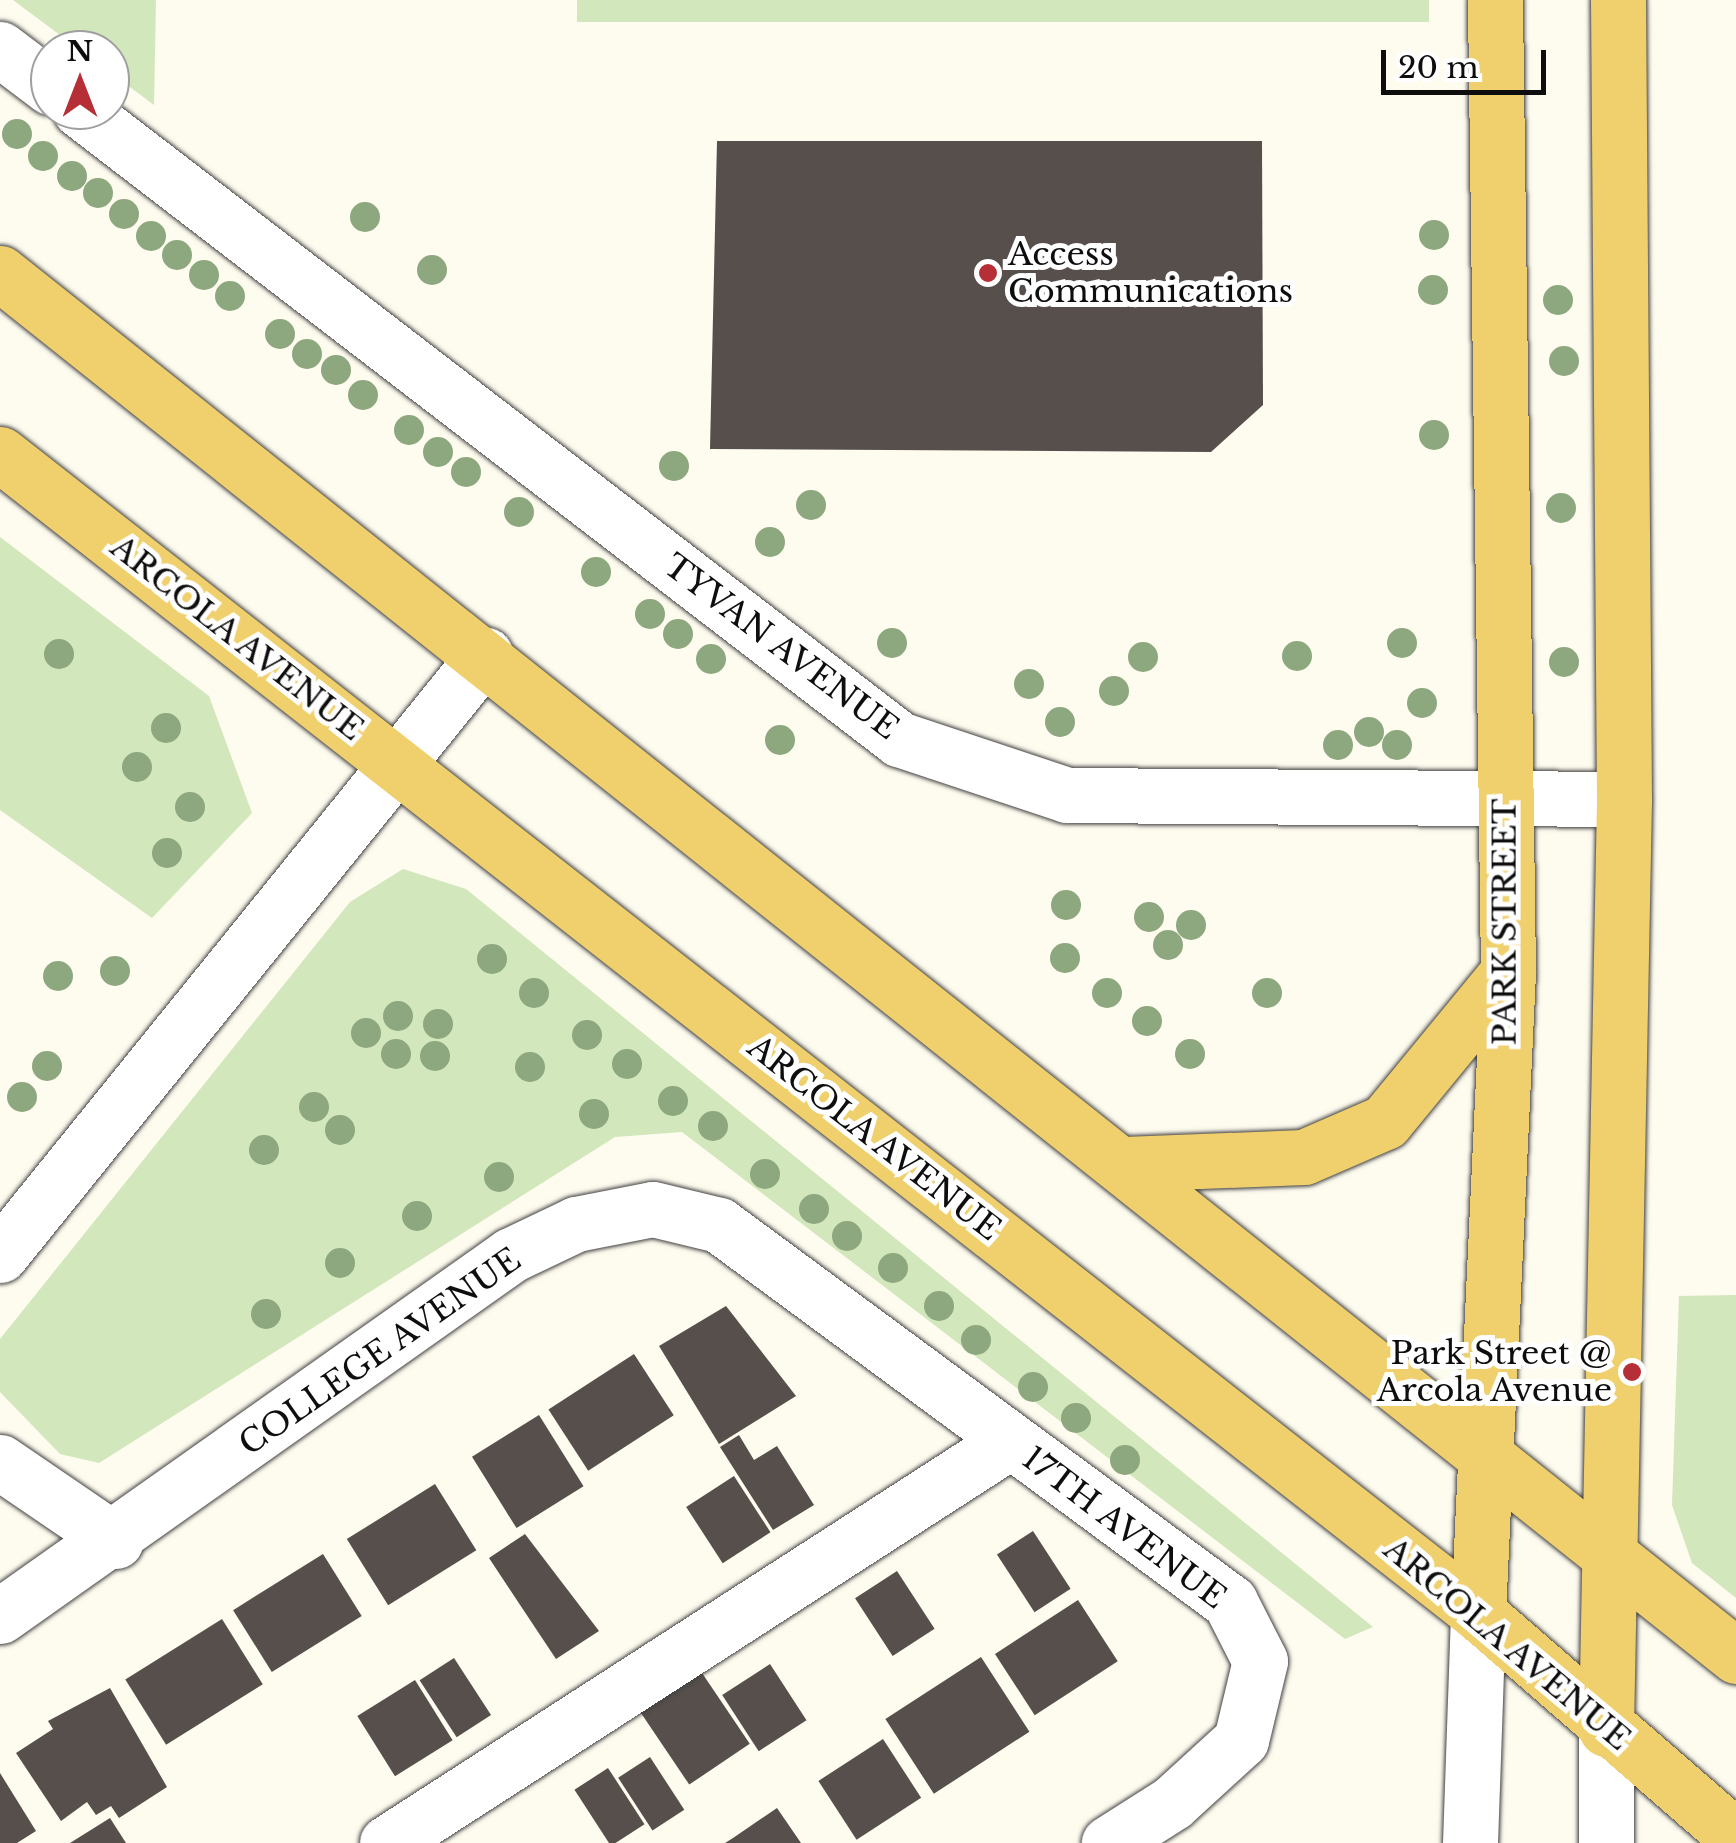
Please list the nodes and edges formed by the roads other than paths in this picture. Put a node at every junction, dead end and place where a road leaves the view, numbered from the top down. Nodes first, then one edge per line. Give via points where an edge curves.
1 (1494, 0) edge
2 (1618, 0) edge
3 (0, 49) edge
4 (30, 72) edge
5 (106, 130) edge
6 (0, 272) edge
7 (0, 454) edge
8 (485, 655) junction
9 (398, 762) junction
10 (1624, 799) junction
11 (1506, 802) junction
12 (1508, 972) junction
13 (1124, 1164) junction
14 (0, 1255) edge
15 (1009, 1442) junction
16 (1488, 1451) junction
17 (0, 1462) edge
18 (116, 1540) junction
19 (1606, 1552) junction
20 (1478, 1614) junction
21 (0, 1616) edge
22 (1736, 1656) edge
23 (1606, 1728) junction
24 (1736, 1837) edge
25 (386, 1843) edge
26 (1109, 1843) edge
27 (1470, 1843) edge
28 (1606, 1843) edge

1 - 11 main road, PARK STREET
2 - 10 main road
3 - 4 street
5 - 11 street, TYVAN AVENUE via 899,739 1067,795
6 - 8 main road
7 - 9 main road, ARCOLA AVENUE
8 - 9 street
8 - 13 main road
9 - 14 street
9 - 20 main road, ARCOLA AVENUE
10 - 11 street, TYVAN AVENUE
10 - 19 main road
11 - 12 main road, PARK STREET
12 - 13 main road via 1385,1122 1304,1156
12 - 16 main road, PARK STREET
13 - 16 main road
15 - 18 street, COLLEGE AVENUE via 719,1225 653,1209 576,1224 511,1255
15 - 25 street
15 - 26 street, 17TH AVENUE via 1230,1602 1260,1661 1241,1740 1172,1803
16 - 19 main road
16 - 20 main road, PARK STREET
17 - 18 street
18 - 21 street, COLLEGE AVENUE
19 - 22 main road
19 - 23 main road
20 - 23 main road, ARCOLA AVENUE
20 - 27 street, PARK STREET
23 - 24 main road, ARCOLA AVENUE
23 - 28 street

